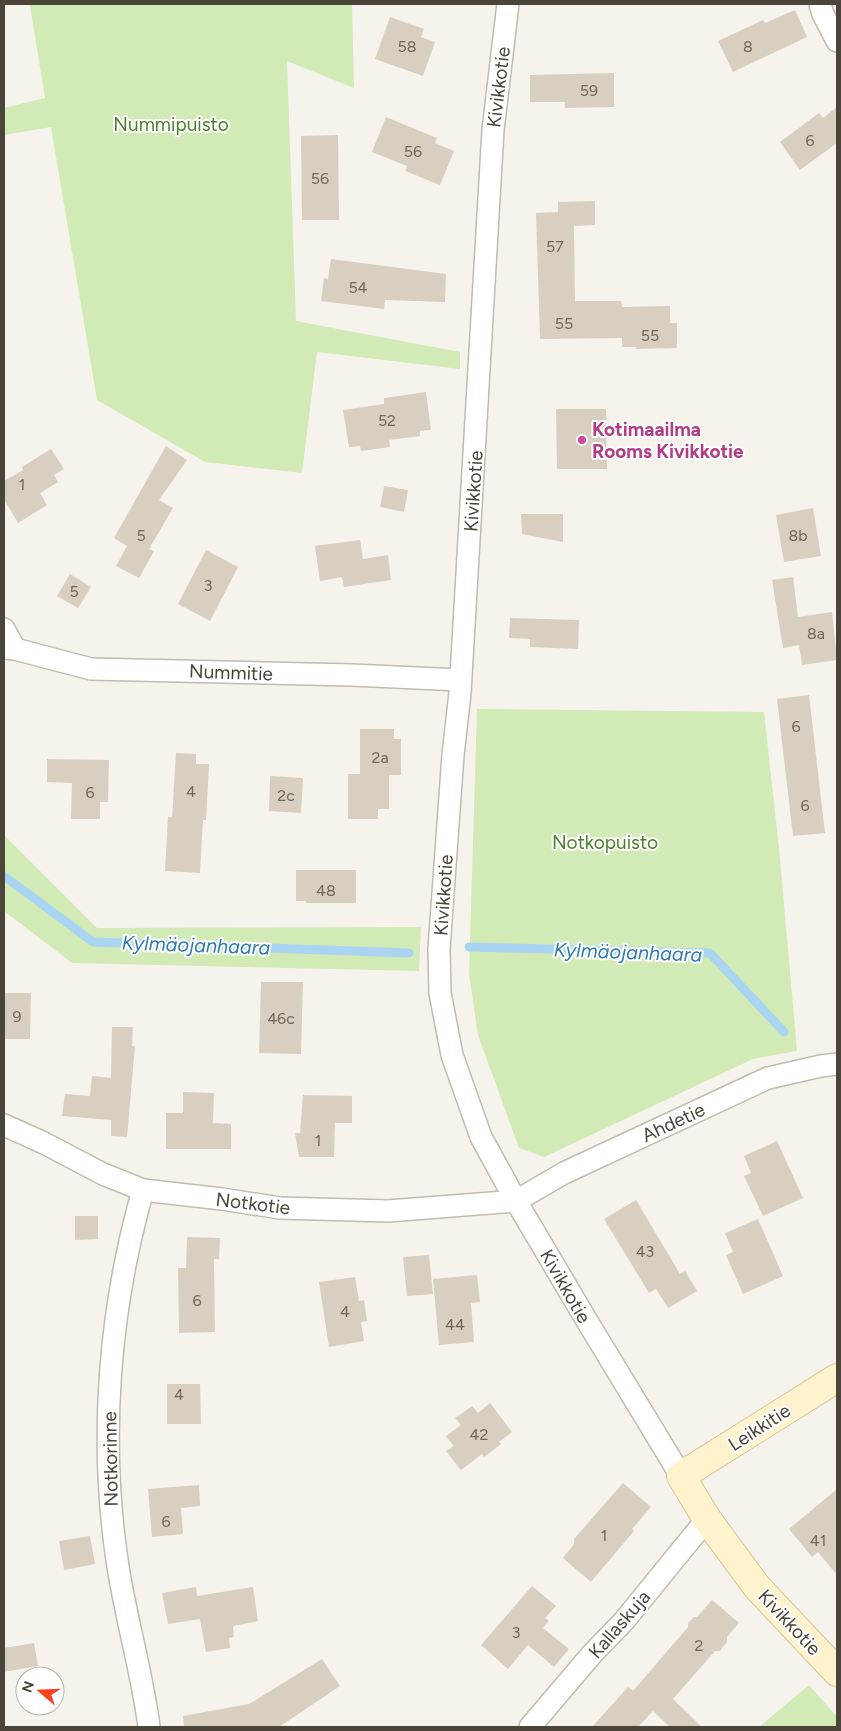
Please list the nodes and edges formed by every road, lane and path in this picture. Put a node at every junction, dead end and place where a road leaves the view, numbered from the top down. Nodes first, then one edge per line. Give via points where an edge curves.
1 (508, 4) edge
2 (820, 4) edge
3 (837, 41) edge
4 (4, 629) edge
5 (9, 648) edge
6 (460, 680) junction
7 (837, 1064) edge
8 (4, 1125) edge
9 (143, 1190) junction
10 (516, 1201) junction
11 (837, 1378) edge
12 (681, 1476) junction
13 (707, 1519) junction
14 (837, 1672) edge
15 (149, 1727) edge
16 (530, 1727) edge

1 - 6 street, Kivikkotie via 493,130
2 - 3 street
4 - 5 street
5 - 6 street, Nummitie via 91,669
6 - 10 street, Kivikkotie via 439,949 440,993 452,1054 481,1137
7 - 10 street, Ahdetie via 768,1078 564,1173
8 - 9 street, Notkotie
9 - 10 street, Notkotie via 280,1208 388,1210
9 - 15 street, Notkorinne via 130,1236 112,1350 108,1493 117,1562
10 - 12 street, Kivikkotie
11 - 12 street, Leikkitie
12 - 13 street, Kivikkotie
13 - 14 street, Kivikkotie via 757,1587
13 - 16 street, Kallaskuja via 624,1621

